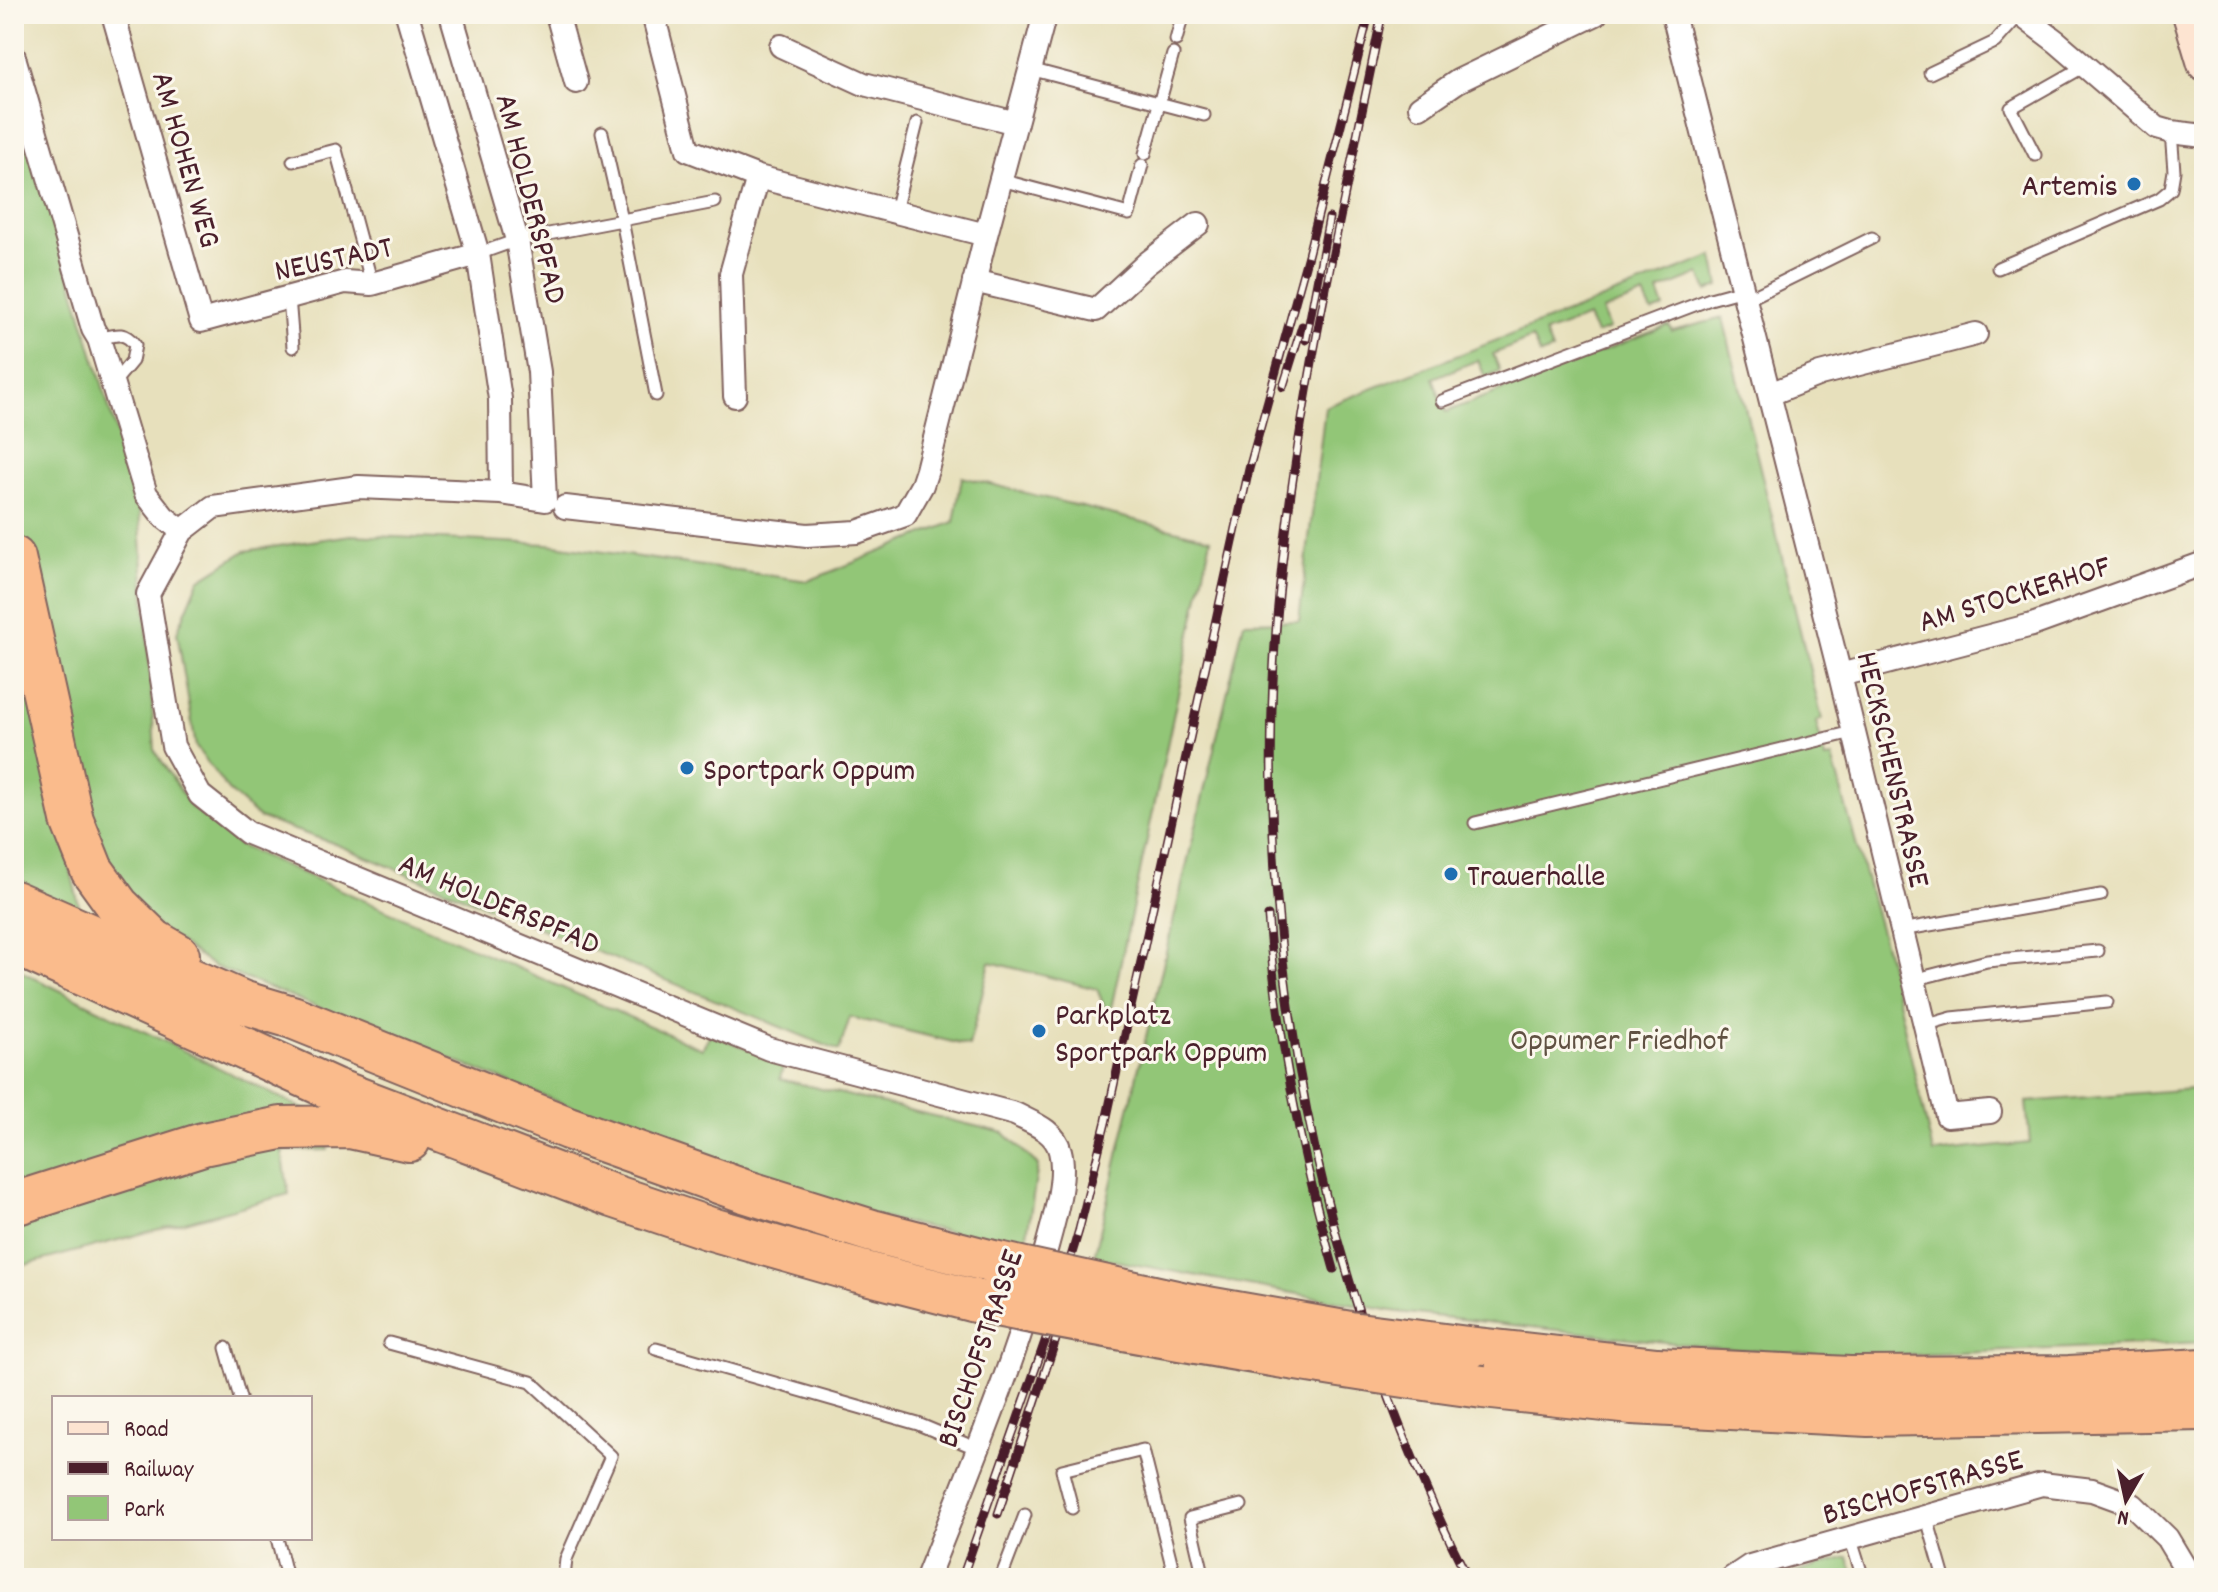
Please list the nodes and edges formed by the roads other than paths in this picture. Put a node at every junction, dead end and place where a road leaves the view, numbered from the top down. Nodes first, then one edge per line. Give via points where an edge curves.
1 (113, 14) edge
2 (407, 14) edge
3 (451, 14) edge
4 (557, 14) edge
5 (653, 14) edge
6 (1045, 14) edge
7 (1183, 14) edge
8 (1596, 14) edge
9 (1673, 14) edge
10 (2020, 14) edge
11 (2189, 14) edge
12 (1176, 40) dead end
13 (781, 46) dead end
14 (1173, 54) dead end
15 (14, 57) edge
16 (2204, 64) edge
17 (2086, 66) junction
18 (1030, 69) junction
19 (1930, 73) dead end
20 (576, 82) dead end
21 (1160, 103) junction
22 (1420, 107) dead end
23 (1204, 115) dead end
24 (917, 123) dead end
25 (1016, 123) junction
26 (2171, 132) junction
27 (602, 133) dead end
28 (2204, 136) edge
29 (2035, 155) dead end
30 (293, 161) dead end
31 (758, 177) junction
32 (1001, 180) junction
33 (715, 202) dead end
34 (895, 211) junction
35 (622, 220) junction
36 (1198, 224) dead end
37 (986, 235) junction
38 (1872, 238) dead end
39 (517, 240) junction
40 (478, 254) junction
41 (1998, 268) dead end
42 (974, 281) junction
43 (372, 284) junction
44 (1745, 295) junction
45 (289, 297) junction
46 (201, 321) joint
47 (1976, 334) dead end
48 (99, 339) junction
49 (293, 347) dead end
50 (112, 385) junction
51 (1770, 394) junction
52 (656, 395) dead end
53 (735, 396) dead end
54 (1442, 401) dead end
55 (501, 493) junction
56 (555, 503) junction
57 (182, 531) junction
58 (14, 558) edge
59 (2204, 563) edge
60 (1840, 675) junction
61 (1853, 732) junction
62 (1475, 823) dead end
63 (2101, 895) dead end
64 (14, 902) edge
65 (1901, 930) junction
66 (14, 943) edge
67 (2098, 951) dead end
68 (1913, 980) junction
69 (2107, 1002) dead end
70 (292, 1017) junction
71 (1924, 1026) junction
72 (1990, 1112) dead end
73 (1052, 1134) joint
74 (613, 1196) junction
75 (14, 1204) edge
76 (389, 1343) dead end
77 (226, 1348) dead end
78 (656, 1349) dead end
79 (2204, 1370) edge
80 (239, 1396) edge
81 (2204, 1409) edge
82 (978, 1449) junction
83 (1241, 1505) dead end
84 (1072, 1508) dead end
85 (1025, 1515) dead end
86 (1926, 1515) junction
87 (1850, 1537) junction
88 (278, 1540) edge
89 (287, 1578) edge
90 (564, 1578) edge
91 (927, 1578) edge
92 (1001, 1578) edge
93 (1175, 1578) edge
94 (1204, 1578) edge
95 (1732, 1578) edge
96 (1863, 1578) edge
97 (1944, 1578) edge
98 (2191, 1578) edge

1 - 46 street, AM HOHEN WEG
2 - 40 street
3 - 39 street, AM HOLDERSPFAD
4 - 20 street
5 - 31 street via 688,150
6 - 18 street
7 - 12 lane
8 - 22 street via 1458,81
9 - 44 street, HECKSCHENSTRASSE
10 - 17 street
10 - 19 lane via 1995,42
11 - 16 main road
13 - 25 street via 864,84
14 - 21 lane
15 - 48 street
17 - 26 street via 2143,118
17 - 29 lane via 2011,108
18 - 21 lane
18 - 25 street
21 - 23 lane
21 - 32 lane via 1129,214
24 - 34 lane
25 - 32 street
26 - 28 street
26 - 41 lane via 2171,189 2159,199
27 - 35 lane
30 - 43 lane via 336,150
31 - 34 street
31 - 53 street via 731,274
32 - 37 street
33 - 35 lane
34 - 37 street
35 - 39 lane
35 - 52 lane
36 - 42 street via 1096,310
37 - 42 street
38 - 44 lane
39 - 40 lane
39 - 56 street, AM HOLDERSPFAD
40 - 43 street, NEUSTADT
40 - 55 street via 500,399
42 - 56 street via 922,485 905,515 857,532 807,535
43 - 45 street, NEUSTADT via 345,282
44 - 51 street, HECKSCHENSTRASSE
44 - 54 lane via 1710,299
45 - 46 street, NEUSTADT
45 - 49 lane
47 - 51 street via 1834,370
48 - 50 street
48 - 50 lane via 119,333 135,345 132,361
50 - 57 street via 146,494
51 - 60 street, HECKSCHENSTRASSE
55 - 56 street, AM HOLDERSPFAD
55 - 57 street, AM HOLDERSPFAD via 359,487 213,507
57 - 73 street, AM HOLDERSPFAD via 148,594 173,746 200,795 248,833 769,1049 1015,1114
58 - 70 highway via 72,820 92,870 118,906 154,941
59 - 60 street, AM STOCKERHOF via 2032,625
60 - 61 street, HECKSCHENSTRASSE
61 - 62 lane
61 - 65 street, HECKSCHENSTRASSE
63 - 65 lane
64 - 70 highway via 242,1002
65 - 68 street, HECKSCHENSTRASSE
66 - 74 highway via 333,1089
67 - 68 lane via 1987,961
68 - 71 street, HECKSCHENSTRASSE
69 - 71 lane via 1952,1018
70 - 79 highway, bridge via 568,1128 744,1191 989,1261 1190,1305 1350,1333 1657,1369 1850,1378
71 - 72 street, HECKSCHENSTRASSE via 1947,1116
73 - 82 street, BISCHOFSTRASSE via 1062,1169 1055,1218
74 - 75 highway via 575,1198 412,1140 350,1127 281,1128 203,1144
74 - 81 highway, bridge via 975,1301 1331,1366 1483,1387 1632,1403 1868,1415
76 - 90 lane via 531,1382 611,1456 566,1559
77 - 80 lane
78 - 82 lane via 918,1424
82 - 91 street, BISCHOFSTRASSE
83 - 94 lane via 1190,1518
84 - 93 lane via 1062,1470 1143,1450
85 - 92 lane
86 - 87 street, BISCHOFSTRASSE
86 - 97 lane
86 - 98 street, BISCHOFSTRASSE via 2042,1484 2092,1490 2133,1505 2167,1538
87 - 95 street, BISCHOFSTRASSE via 1750,1566
87 - 96 lane
88 - 89 lane

